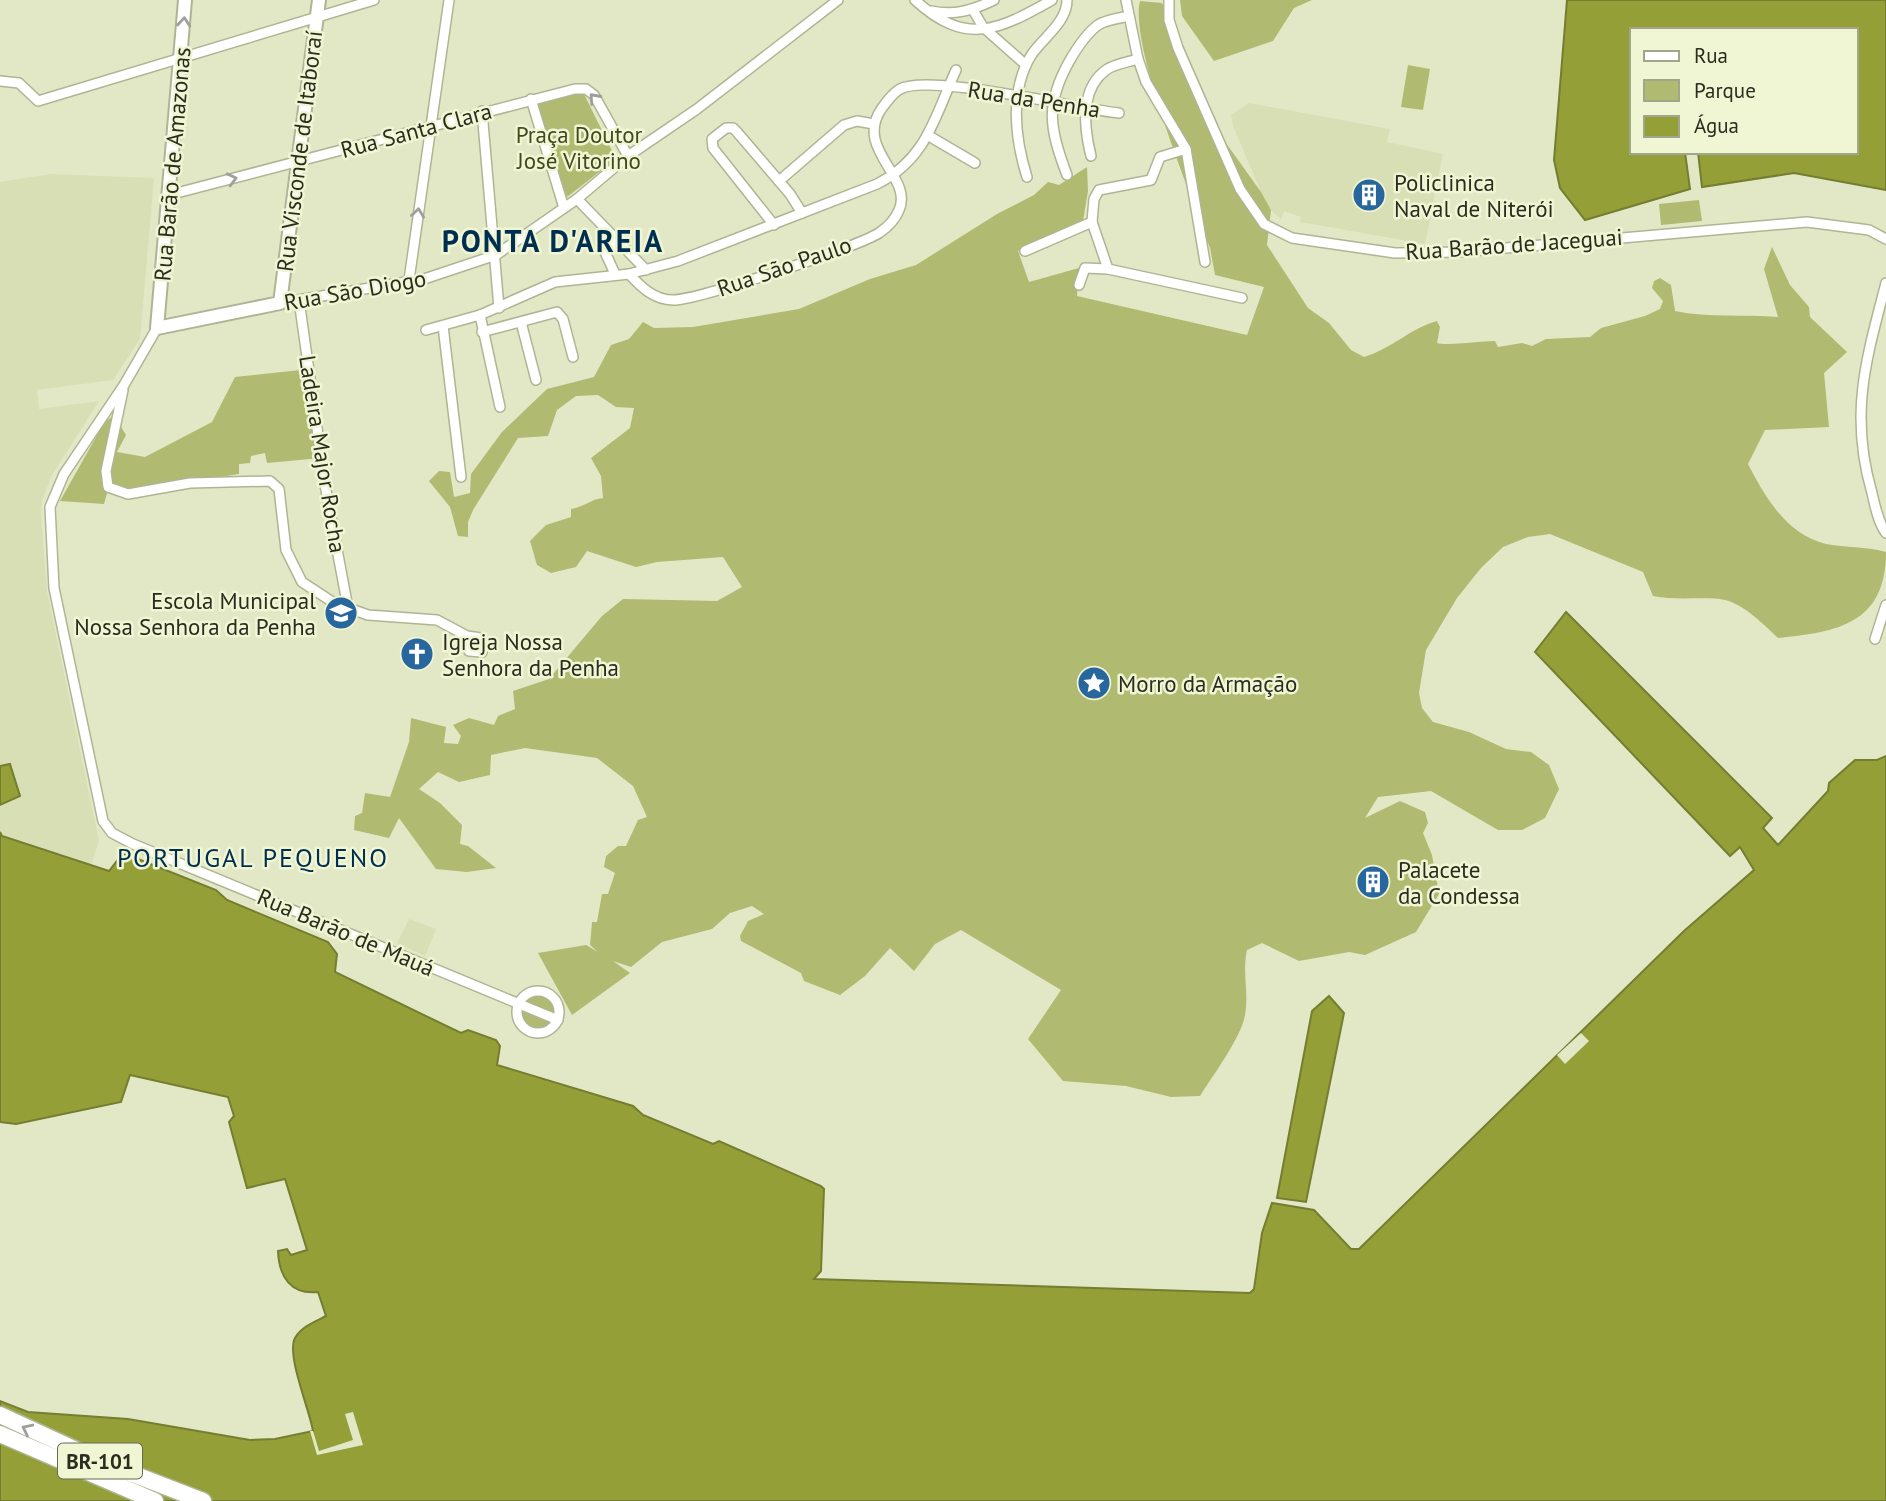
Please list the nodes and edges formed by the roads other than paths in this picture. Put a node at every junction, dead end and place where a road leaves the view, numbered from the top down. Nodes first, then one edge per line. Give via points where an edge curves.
1 (186, 0) edge
2 (319, 0) edge
3 (374, 0) edge
4 (449, 0) edge
5 (838, 0) edge
6 (915, 0) edge
7 (994, 0) edge
8 (1052, 0) edge
9 (1068, 0) edge
10 (1126, 0) edge
11 (1169, 0) edge
12 (926, 9) junction
13 (973, 10) junction
14 (1129, 16) junction
15 (317, 18) junction
16 (987, 30) junction
17 (1138, 59) junction
18 (180, 60) junction
19 (1026, 65) junction
20 (956, 70) dead end
21 (0, 81) edge
22 (949, 86) junction
23 (1018, 97) junction
24 (531, 99) junction
25 (1051, 102) junction
26 (1086, 109) junction
27 (482, 111) junction
28 (1119, 113) dead end
29 (874, 124) junction
30 (429, 127) junction
31 (929, 136) junction
32 (1186, 149) junction
33 (628, 156) junction
34 (1091, 156) dead end
35 (296, 163) junction
36 (975, 163) dead end
37 (1067, 175) dead end
38 (893, 176) junction
39 (1027, 177) dead end
40 (779, 181) junction
41 (169, 195) junction
42 (577, 199) junction
43 (564, 208) junction
44 (802, 213) junction
45 (1092, 222) junction
46 (774, 225) junction
47 (1886, 239) edge
48 (617, 242) junction
49 (1025, 251) dead end
50 (496, 255) junction
51 (1205, 262) dead end
52 (1108, 269) junction
53 (646, 270) junction
54 (615, 274) junction
55 (629, 274) junction
56 (409, 281) junction
57 (1886, 283) edge
58 (1079, 285) dead end
59 (1242, 298) dead end
60 (299, 300) junction
61 (280, 303) junction
62 (499, 308) junction
63 (480, 315) junction
64 (521, 322) junction
65 (443, 326) junction
66 (157, 328) junction
67 (426, 330) dead end
68 (482, 332) junction
69 (573, 357) dead end
70 (536, 380) dead end
71 (124, 384) junction
72 (500, 407) dead end
73 (461, 477) dead end
74 (1886, 533) edge
75 (1886, 605) edge
76 (348, 608) junction
77 (463, 634) dead end
78 (1875, 639) dead end
79 (519, 1005) junction
80 (558, 1020) junction
81 (0, 1415) edge
82 (0, 1434) edge
83 (155, 1501) edge
84 (203, 1501) edge

18 -> 1 street, Rua Barão de Amazonas
2 - 15 street, Rua Visconde de Itaboraí
3 - 15 street
4 - 30 street
5 - 33 street, Rua São Diogo
6 - 12 street
7 - 13 street
8 - 16 street
9 - 19 street via 1066,11
10 - 14 street
11 - 47 street, Rua Barão de Jaceguai via 1169,20 1178,48 1240,188 1264,224 1292,238 1395,253 1460,253 1807,222 1869,230
12 - 13 street via 947,13
12 - 16 street via 950,23
13 - 16 street
14 - 17 street
14 - 25 street via 1099,24 1077,49
15 - 18 street
15 - 35 street, Rua Visconde de Itaboraí
16 - 19 street
17 - 26 street via 1107,69 1092,86
17 - 32 street via 1146,82
18 - 21 street via 38,102 19,83
18 - 41 street, Rua Barão de Amazonas
19 - 23 street
20 - 22 street
22 - 23 street, Rua da Penha
22 - 29 street, Rua da Penha via 928,83 900,89
22 - 31 street
23 - 25 street, Rua da Penha
23 - 39 street via 1017,144
24 - 27 street, Rua Santa Clara
33 -> 24 street, Rua Santa Clara via 601,106 586,89
24 - 43 street
25 - 26 street, Rua da Penha
25 - 37 street via 1057,149
26 - 28 street, Rua da Penha
26 - 34 street
27 - 30 street, Rua Santa Clara
27 - 50 street
29 - 38 street via 878,148
29 - 40 street via 858,121 844,125
30 - 35 street, Rua Santa Clara
56 -> 30 street
31 - 36 street
31 - 38 street
32 - 45 street via 1160,157 1151,180 1099,190
32 - 51 street
33 - 42 street, Rua São Diogo
41 -> 35 street, Rua Santa Clara
35 - 61 street, Rua Visconde de Itaboraí
38 - 44 street
38 - 55 street, Rua São Paulo via 901,205 890,225 876,235 672,300 648,292
40 - 44 street
40 - 46 street via 733,128 712,139 713,148
41 - 66 street, Rua Barão de Amazonas
42 - 43 street, Rua São Diogo
42 - 48 street
43 - 50 street, Rua São Diogo
44 - 46 street
45 - 49 street
45 - 52 street
46 - 53 street
48 - 53 street
48 - 54 street via 605,252
50 - 56 street, Rua São Diogo
50 - 62 street
52 - 58 street via 1085,268
52 - 59 street
53 - 55 street
54 - 55 street
54 - 62 street via 555,282
56 - 60 street, Rua São Diogo
57 - 74 street via 1863,370 1860,429 1861,456
60 - 61 street, Rua São Diogo
60 - 76 street, Ladeira Major Rocha
61 - 66 street, Rua São Diogo
62 - 63 street
63 - 65 street
63 - 68 street
64 - 68 street
64 - 69 street via 552,312 560,314
64 - 70 street
65 - 67 street
65 - 73 street
66 - 71 street, Rua Barão de Mauá
68 - 72 street
71 - 76 street via 106,471 108,487 128,494 190,483 270,481 279,489 286,550 297,576 319,594
71 - 79 street, Rua Barão de Mauá via 64,474 48,522 54,588 99,811 107,827 133,844
75 - 78 street
76 - 77 street via 368,615 437,620
79 - 80 street, Rua Barão de Mauá
79 - 80 street via 533,992 546,993 556,1001
79 - 80 street via 518,1019 527,1030 541,1033
84 -> 81 highway, BR-101
82 - 83 highway, BR-101

